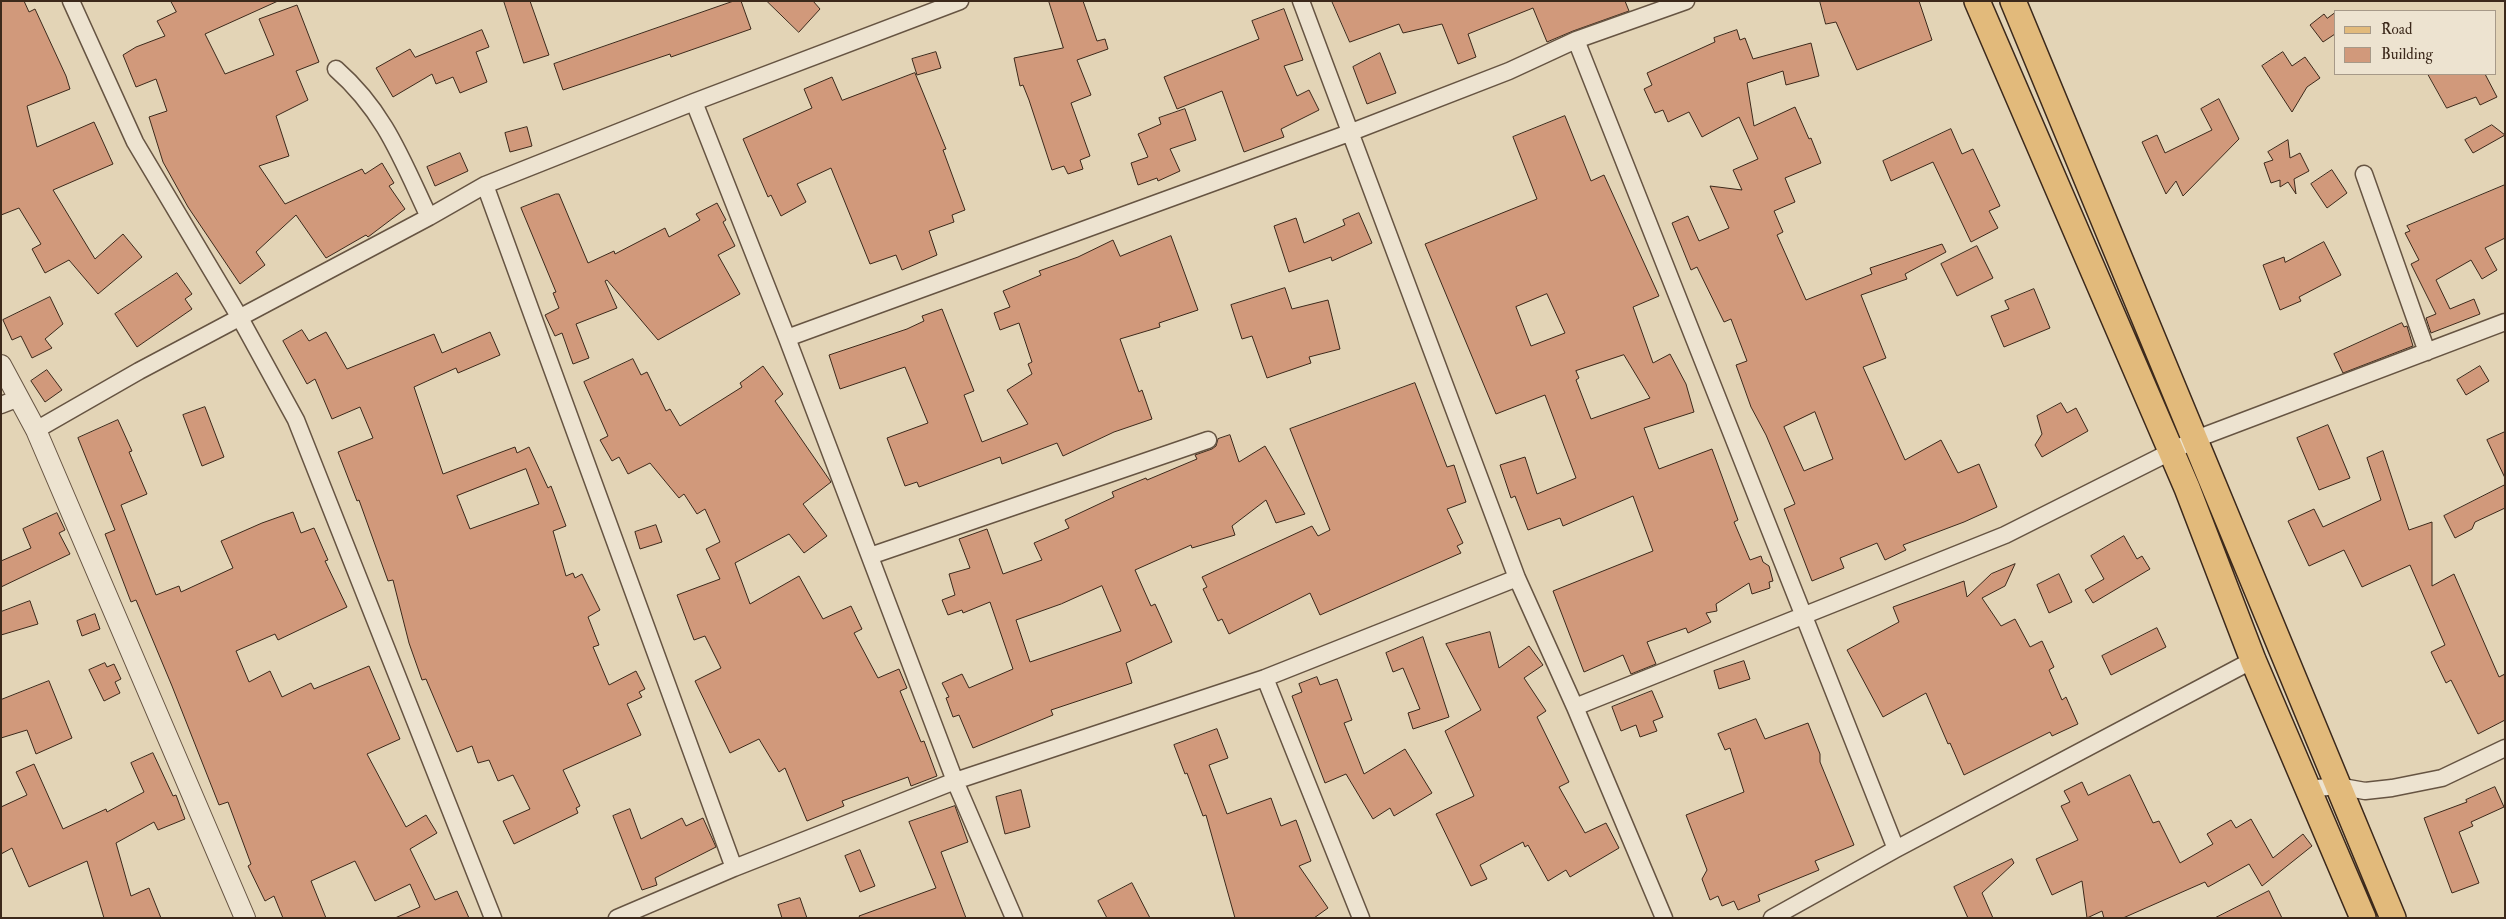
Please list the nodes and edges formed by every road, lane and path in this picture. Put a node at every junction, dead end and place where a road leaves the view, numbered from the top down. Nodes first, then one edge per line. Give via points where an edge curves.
1 (71, 1) edge
2 (960, 1) edge
3 (1301, 1) edge
4 (1686, 1) edge
5 (1978, 1) edge
6 (2013, 1) edge
7 (1576, 40) junction
8 (336, 69) dead end
9 (694, 102) junction
10 (1349, 133) junction
11 (2364, 174) dead end
12 (485, 185) junction
13 (430, 217) junction
14 (240, 318) junction
15 (2505, 322) edge
16 (787, 338) junction
17 (2427, 352) junction
18 (1, 365) edge
19 (10, 402) edge
20 (36, 430) junction
21 (2196, 439) junction
22 (1208, 440) dead end
23 (2170, 451) junction
24 (870, 556) junction
25 (1517, 578) junction
26 (1804, 616) junction
27 (2253, 660) junction
28 (1266, 678) junction
29 (1575, 707) junction
30 (2505, 748) edge
31 (955, 781) junction
32 (2337, 786) junction
33 (2308, 789) junction
34 (1896, 849) junction
35 (734, 868) junction
36 (245, 918) edge
37 (493, 918) edge
38 (617, 918) edge
39 (1014, 918) edge
40 (1362, 918) edge
41 (1664, 918) edge
42 (1772, 918) edge
43 (2363, 918) edge
44 (2393, 918) edge

1 - 14 street via 135,142
2 - 9 street
3 - 10 street
4 - 7 street
5 - 23 main road
6 - 21 main road
7 - 10 street via 1509,71
7 - 26 street
8 - 13 street via 364,96 386,127
9 - 12 street
9 - 16 street
10 - 16 street
10 - 25 street via 1448,388
11 - 17 street
12 - 13 street
12 - 35 street
13 - 14 street
14 - 20 street
14 - 37 street via 296,420
15 - 17 street
16 - 24 street
17 - 21 street
18 - 19 street
19 - 20 street
20 - 36 street
21 - 23 street
21 - 32 main road
22 - 24 street
23 - 26 street via 2005,535
23 - 27 main road
24 - 31 street
25 - 28 street
25 - 29 street
26 - 29 street
26 - 34 street
27 - 33 main road
27 - 34 street
28 - 31 street
28 - 40 street
29 - 41 street
30 - 32 street via 2442,778 2365,791
31 - 35 street
31 - 39 street
32 - 33 street
32 - 44 main road
33 - 43 main road
34 - 42 street
35 - 38 street

